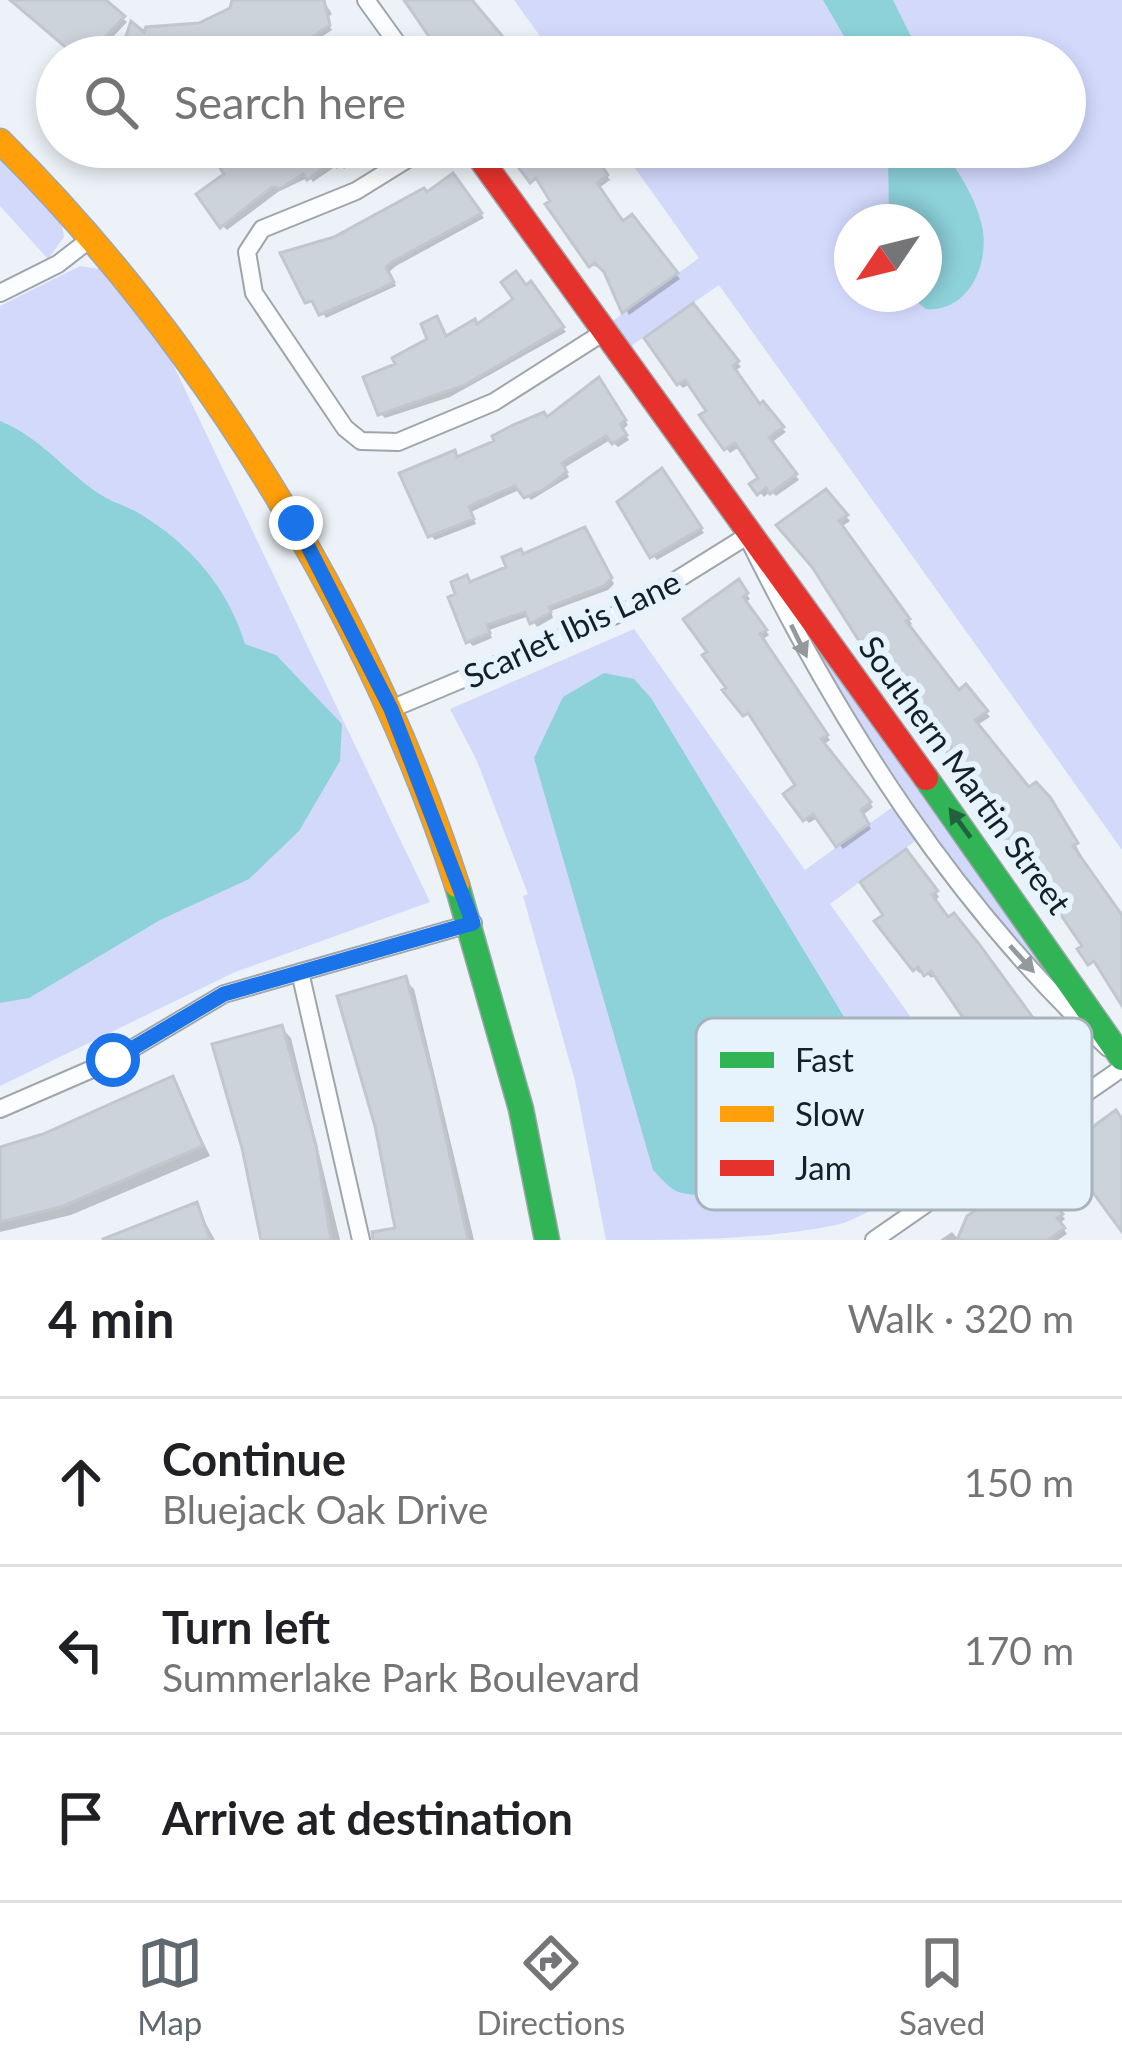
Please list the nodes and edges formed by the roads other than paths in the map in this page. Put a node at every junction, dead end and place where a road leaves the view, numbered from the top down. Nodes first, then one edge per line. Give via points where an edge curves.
1 (367, 0) edge
2 (392, 36) edge
3 (0, 141) edge
4 (393, 168) edge
5 (487, 168) edge
6 (89, 240) junction
7 (0, 293) edge
8 (604, 332) junction
9 (747, 536) junction
10 (391, 709) junction
11 (473, 923) junction
12 (300, 972) junction
13 (1079, 1018) edge
14 (1091, 1018) edge
15 (1092, 1019) edge
16 (1092, 1031) edge
17 (1122, 1062) edge
18 (1092, 1084) edge
19 (0, 1109) edge
20 (916, 1210) edge
21 (361, 1240) edge
22 (547, 1240) edge
23 (874, 1240) edge

1 - 2 street
3 - 6 main road
4 - 8 street via 262,229 247,252 254,293 350,435 382,446 398,442 494,402
5 - 8 main road, Southern Martin Street
6 - 7 street
6 - 10 main road via 230,421 296,523
8 - 9 main road, Southern Martin Street
9 - 10 street, Scarlet Ibis Lane via 629,609
9 -> 13 street, Southern Martin Street via 811,666 921,833
14 -> 9 main road, Southern Martin Street
10 - 11 main road
11 - 12 street
11 - 22 main road via 510,1054
12 - 19 street via 224,994 113,1060
12 - 21 street
17 -> 15 main road, Southern Martin Street
16 -> 17 street, Southern Martin Street
17 - 18 street
20 - 23 street

